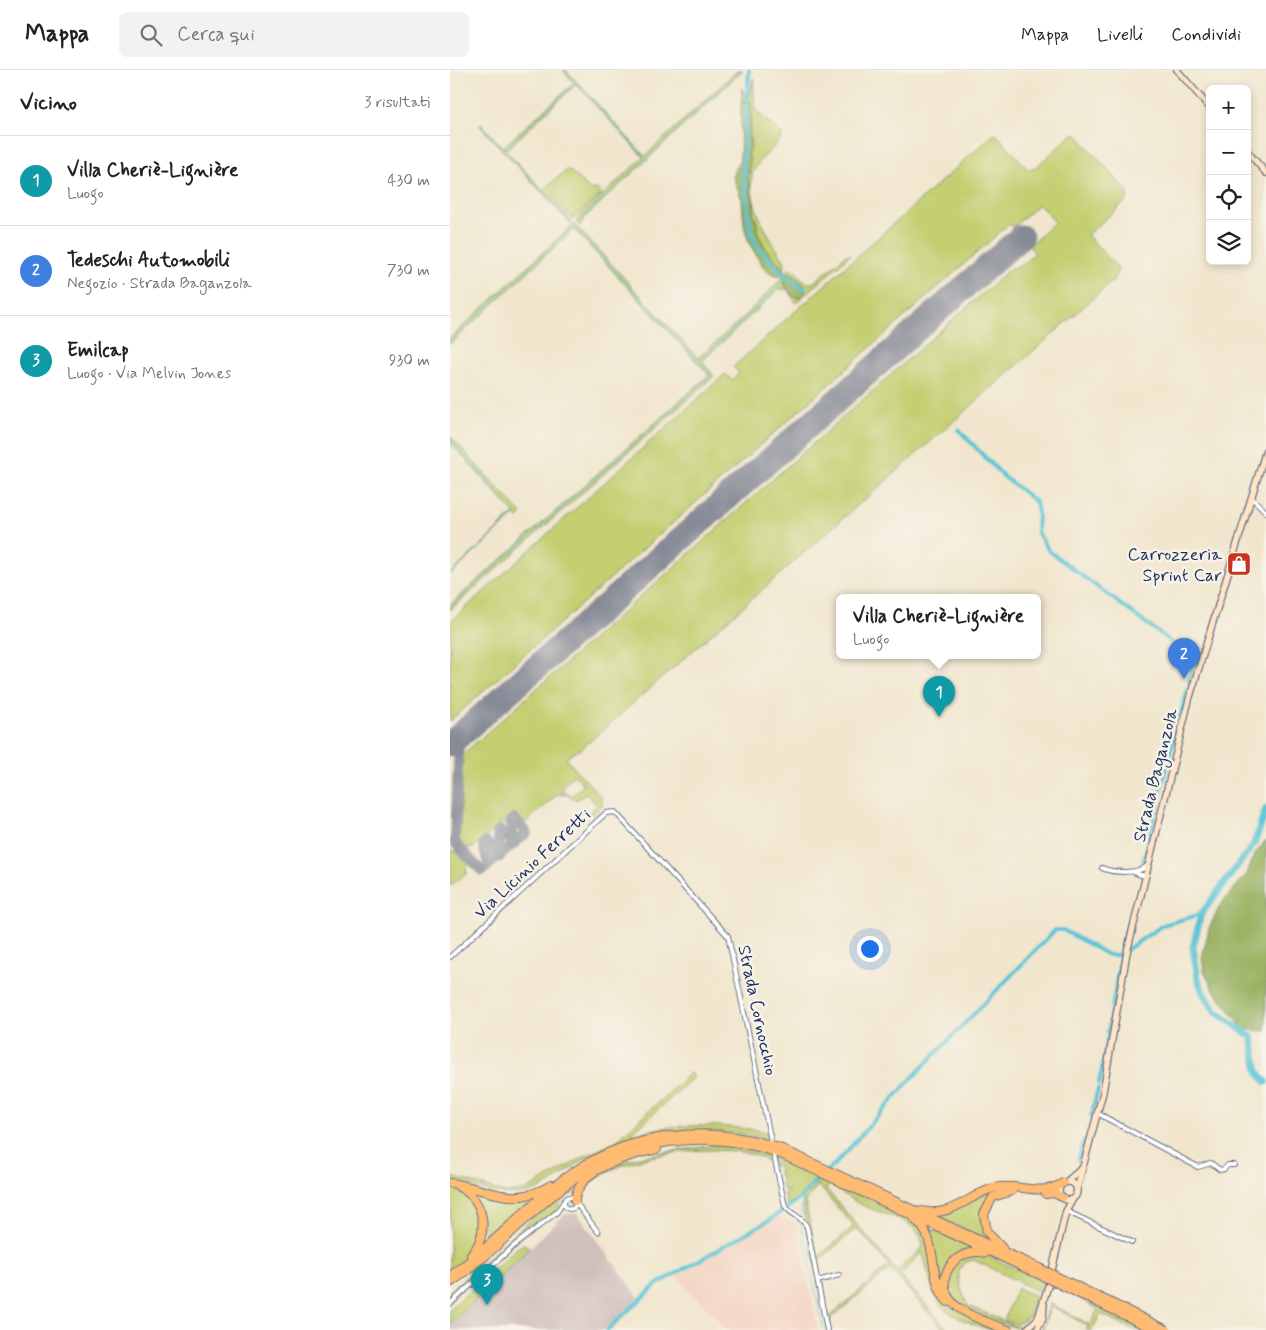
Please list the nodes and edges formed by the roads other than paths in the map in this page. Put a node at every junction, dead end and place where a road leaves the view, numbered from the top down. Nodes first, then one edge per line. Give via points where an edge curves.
1 (1177, 70) edge
2 (1206, 103) edge
3 (1251, 156) edge
4 (1266, 173) edge
5 (1266, 450) edge
6 (1251, 497) junction
7 (1266, 512) edge
8 (611, 811) joint
9 (1149, 864) junction
10 (1102, 868) dead end
11 (1138, 872) junction
12 (1146, 875) junction
13 (1144, 884) junction
14 (450, 957) edge
15 (1097, 1113) junction
16 (718, 1140) junction
17 (771, 1141) dead end
18 (774, 1156) dead end
19 (600, 1157) junction
20 (805, 1162) junction
21 (1234, 1165) dead end
22 (1081, 1170) junction
23 (846, 1182) junction
24 (1064, 1183) junction
25 (872, 1191) junction
26 (1075, 1195) junction
27 (1062, 1197) junction
28 (564, 1201) junction
29 (576, 1202) junction
30 (892, 1206) junction
31 (570, 1209) junction
32 (1066, 1211) junction
33 (557, 1213) junction
34 (585, 1216) junction
35 (598, 1232) dead end
36 (501, 1241) junction
37 (1132, 1242) dead end
38 (1026, 1268) junction
39 (1036, 1269) junction
40 (1052, 1270) dead end
41 (450, 1275) edge
42 (839, 1275) dead end
43 (818, 1281) junction
44 (450, 1283) edge
45 (1049, 1283) dead end
46 (450, 1290) edge
47 (1044, 1301) junction
48 (450, 1304) edge
49 (827, 1330) edge
50 (1001, 1330) edge
51 (1008, 1330) edge
52 (1026, 1330) edge
53 (1037, 1330) edge
54 (1155, 1330) edge
55 (1167, 1330) edge

1 - 2 main road
3 - 4 main road
5 - 6 main road, Strada Baganzola
6 - 7 street
6 - 9 main road, Strada Baganzola via 1194,681
8 - 14 street, Via Licinio Ferretti
8 - 17 street, Strada Cornocchio via 621,817 728,936
9 - 11 street
9 - 12 main road, Strada Baganzola
10 - 11 street via 1117,873
11 - 12 street
11 - 13 street
12 - 13 main road, Strada Baganzola
13 - 15 main road, Strada Baganzola via 1127,951
15 - 21 street via 1198,1167 1211,1163 1224,1170 1228,1165
15 - 22 main road, Strada Baganzola
16 - 20 highway via 759,1147
16 - 29 highway via 668,1147 616,1162 583,1180 577,1190
16 - 36 highway via 663,1143 610,1158 566,1184
18 - 43 street via 786,1208 806,1226
19 - 20 highway via 652,1139 710,1134 758,1141
19 - 41 highway via 561,1181
19 - 41 highway via 579,1166 544,1189 522,1196 498,1196 450,1182 473,1197 483,1224 476,1250
20 - 23 highway
22 - 24 main road
22 - 26 main road, Strada Baganzola
23 - 25 highway
23 - 30 highway
24 - 25 highway via 1042,1191 996,1188 953,1209 936,1212 919,1210
24 - 26 main road via 1074,1185
24 - 27 main road, Strada Baganzola via 1059,1191
25 - 39 highway
26 - 27 main road via 1069,1199
26 - 32 main road, Strada Baganzola
27 - 32 main road, Strada Baganzola
27 - 39 highway via 1052,1193 1008,1191 993,1197 986,1208 984,1224 990,1238
28 - 29 street via 569,1197
28 - 31 street via 564,1206
28 - 33 street
29 - 31 street
29 - 34 street
30 - 38 highway
30 - 50 highway via 916,1220 926,1232 945,1299 962,1312
31 - 33 street
31 - 34 street
32 - 37 street
32 - 40 main road, Strada Baganzola
33 - 48 street via 515,1245
34 - 35 street
36 - 44 highway
36 - 46 highway
38 - 39 highway
38 - 51 highway via 973,1251 955,1258 946,1273 946,1290 954,1303
39 - 54 highway, bridge
39 - 55 highway, bridge
42 - 43 street
43 - 49 street
45 - 47 main road
47 - 52 main road via 1036,1321
47 - 53 main road via 1043,1317

